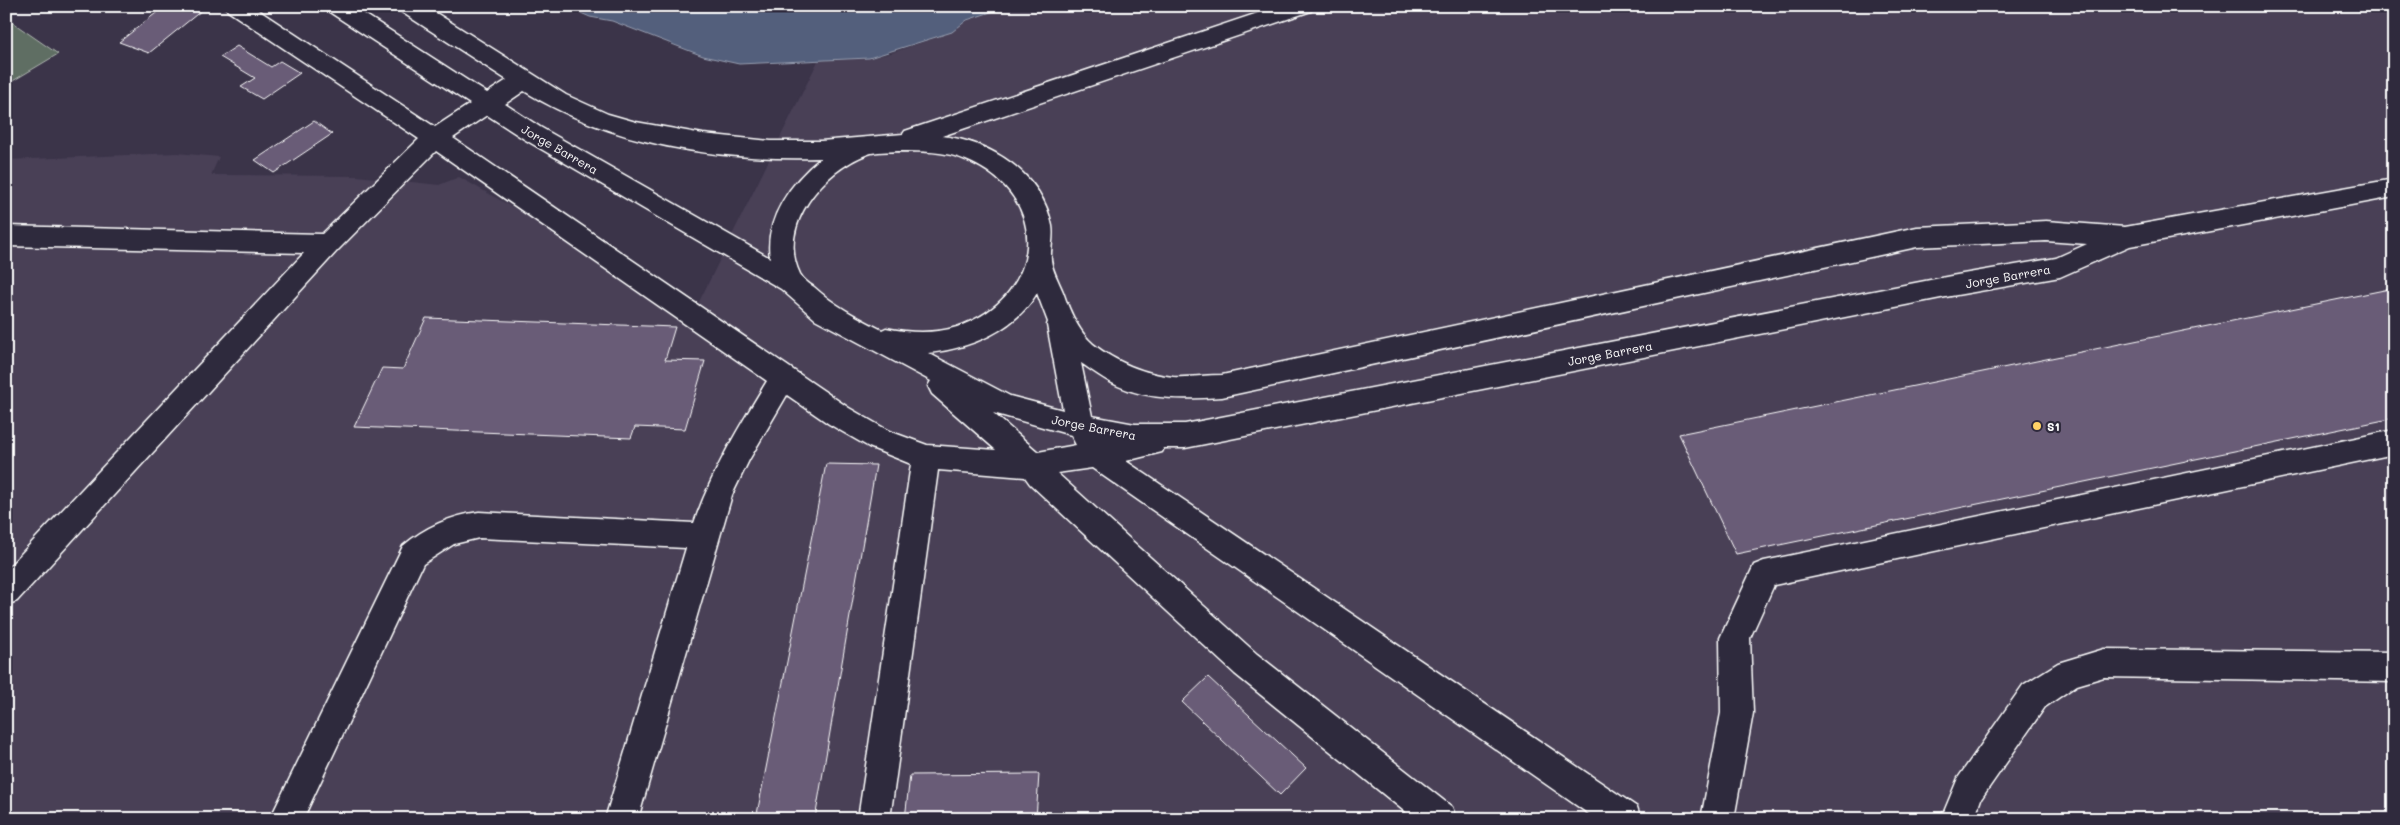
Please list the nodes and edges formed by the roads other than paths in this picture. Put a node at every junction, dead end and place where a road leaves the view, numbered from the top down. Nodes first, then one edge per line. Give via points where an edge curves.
1 (236, 6) edge
2 (336, 6) edge
3 (408, 6) edge
4 (1303, 6) edge
5 (524, 80) junction
6 (487, 104) junction
7 (988, 113) junction
8 (434, 139) junction
9 (902, 141) junction
10 (871, 145) junction
11 (969, 151) junction
12 (2394, 188) edge
13 (6, 236) edge
14 (2125, 237) junction
15 (328, 244) junction
16 (1038, 259) junction
17 (790, 282) junction
18 (1059, 318) junction
19 (870, 335) junction
20 (906, 356) junction
21 (783, 378) junction
22 (1080, 426) junction
23 (1185, 436) junction
24 (2394, 442) edge
25 (1096, 456) junction
26 (926, 457) junction
27 (1033, 465) junction
28 (704, 536) junction
29 (6, 591) edge
30 (2394, 667) edge
31 (286, 819) edge
32 (621, 819) edge
33 (874, 819) edge
34 (1440, 819) edge
35 (1625, 819) edge
36 (1717, 819) edge
37 (1957, 819) edge

1 - 8 street
2 - 6 street, Jorge Barrera
3 - 5 street, Jorge Barrera
4 - 7 street
5 - 6 street
5 - 10 street, Jorge Barrera via 566,107 612,124 669,138 795,150
6 - 8 street
6 - 17 street, Jorge Barrera
7 - 9 street
7 - 11 street via 973,130
8 - 15 street
8 - 21 street via 532,203
9 - 10 street, Jorge Barrera
9 - 11 street, Jorge Barrera via 932,142
10 - 17 street, Jorge Barrera via 848,153 827,167 795,201 781,242 783,263
11 - 16 street, Jorge Barrera via 1008,172 1024,190 1036,211 1040,234
12 - 14 street
13 - 15 street
14 - 18 street, Jorge Barrera via 2046,231 1917,237 1222,386 1173,388 1127,378 1083,351
14 - 23 street, Jorge Barrera via 2060,267
15 - 29 street
16 - 18 street, Jorge Barrera
16 - 19 street, Jorge Barrera via 1032,280 1019,299 1001,316 977,330 951,339 922,343 895,342
17 - 19 street, Jorge Barrera via 824,312
18 - 22 street
19 - 20 street, Jorge Barrera
20 - 22 street, Jorge Barrera via 1004,406
20 - 27 street
21 - 26 street via 838,416 879,439
21 - 28 street via 738,453 718,495
22 - 23 street, Jorge Barrera via 1135,436
22 - 25 street
23 - 25 street
24 - 36 street via 1764,574 1735,638 1737,713
25 - 27 street
25 - 35 street
26 - 27 street
26 - 33 street
27 - 34 street via 1040,475 1246,664
28 - 31 street via 479,525 460,527 426,543 412,555
28 - 32 street
30 - 37 street via 2104,664 2069,673 2034,696 1969,788

